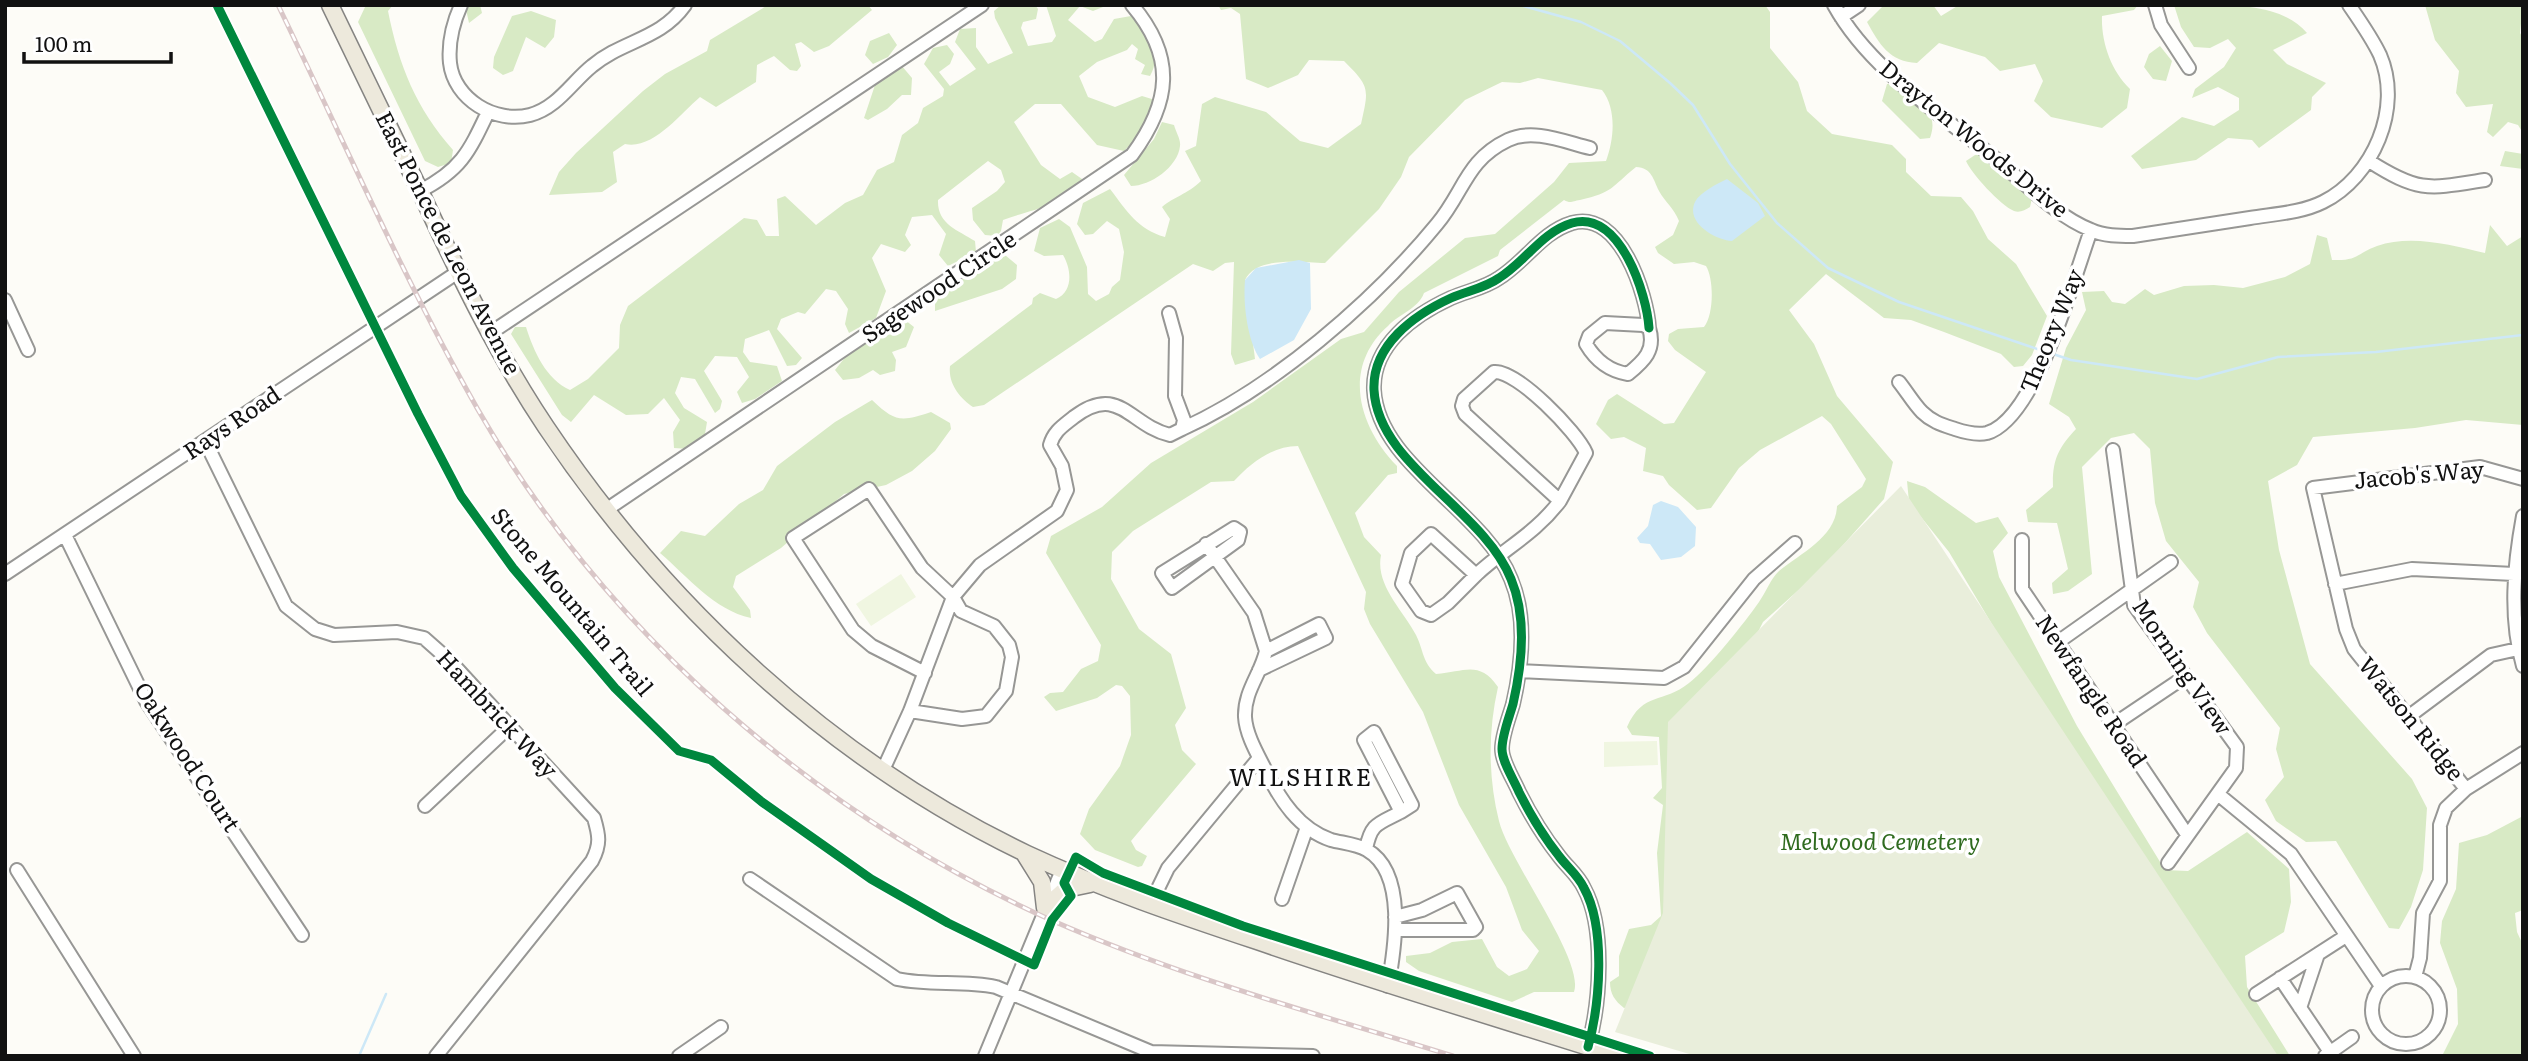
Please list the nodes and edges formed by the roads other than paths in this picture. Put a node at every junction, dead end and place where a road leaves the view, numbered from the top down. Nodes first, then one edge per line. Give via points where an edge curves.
1 (330, 5) edge
2 (461, 5) edge
3 (685, 5) edge
4 (982, 5) edge
5 (1132, 5) edge
6 (1859, 5) edge
7 (2155, 5) edge
8 (2349, 5) edge
9 (1837, 11) edge
10 (2189, 68) dead end
11 (488, 112) junction
12 (1590, 148) dead end
13 (2369, 160) junction
14 (2485, 180) dead end
15 (420, 191) junction
16 (2091, 230) junction
17 (458, 272) junction
18 (5, 300) edge
19 (1169, 313) dead end
20 (1649, 328) junction
21 (489, 334) junction
22 (28, 349) dead end
23 (1899, 382) dead end
24 (1182, 429) junction
25 (205, 441) junction
26 (2113, 450) dead end
27 (2523, 479) edge
28 (2313, 488) joint
29 (1560, 501) junction
30 (606, 510) junction
31 (2523, 516) edge
32 (65, 535) junction
33 (2022, 540) dead end
34 (1796, 543) dead end
35 (1206, 544) junction
36 (1498, 554) junction
37 (1215, 557) junction
38 (2171, 562) dead end
39 (5, 574) edge
40 (2514, 574) junction
41 (1476, 575) junction
42 (2335, 584) junction
43 (2131, 590) junction
44 (953, 597) junction
45 (2058, 642) junction
46 (2518, 649) junction
47 (1266, 651) junction
48 (2523, 666) edge
49 (1259, 670) junction
50 (1520, 671) junction
51 (925, 673) junction
52 (2186, 676) junction
53 (910, 711) junction
54 (2409, 717) junction
55 (2113, 725) junction
56 (510, 726) junction
57 (2523, 752) edge
58 (1259, 758) junction
59 (883, 770) junction
60 (2466, 789) junction
61 (2219, 795) junction
62 (425, 806) dead end
63 (1401, 812) junction
64 (1307, 827) junction
65 (2186, 833) junction
66 (1366, 849) junction
67 (1023, 852) junction
68 (2168, 863) dead end
69 (17, 870) dead end
70 (1062, 870) junction
71 (750, 879) dead end
72 (1094, 884) junction
73 (1282, 899) dead end
74 (1150, 905) junction
75 (1045, 908) junction
76 (1395, 923) junction
77 (302, 935) dead end
78 (2346, 936) junction
79 (2318, 954) junction
80 (2415, 977) junction
81 (2280, 978) junction
82 (1388, 986) junction
83 (2381, 986) junction
84 (1010, 993) junction
85 (2256, 994) dead end
86 (2300, 1008) junction
87 (721, 1027) dead end
88 (2352, 1037) dead end
89 (1588, 1047) junction
90 (2415, 1050) edge
91 (1151, 1054) edge
92 (2327, 1054) edge
93 (134, 1056) edge
94 (436, 1056) edge
95 (680, 1056) edge
96 (985, 1056) edge
97 (1313, 1056) edge
98 (1617, 1056) edge

1 - 15 main road, East Ponce de Leon Avenue
2 - 11 street via 450,43 450,64 455,80 471,101
3 - 11 street via 668,26 591,66 553,105 525,116
4 - 21 street
5 - 30 street, Sagewood Circle via 1156,41 1164,86 1151,129 1132,155
6 - 9 street
7 - 10 street via 2161,25
8 - 13 street, Drayton Woods Drive via 2381,57 2388,91 2383,131
9 - 16 street, Drayton Woods Drive via 1881,65 2056,209
11 - 15 street via 467,156 454,171
12 - 24 street via 1532,135 1509,139 1477,160 1439,223 1338,324 1211,416
13 - 14 street via 2411,185 2429,189
13 - 16 street, Drayton Woods Drive via 2337,193 2294,211 2133,236
15 - 17 main road, East Ponce de Leon Avenue
16 - 23 street, Theory Way via 2026,400 2008,421 1987,433 1937,424
17 - 21 main road, East Ponce de Leon Avenue
17 - 25 street, Rays Road
18 - 22 street
19 - 24 street via 1176,338 1175,396 1184,420
20 - 20 street via 1650,351 1628,374 1613,372 1586,344 1605,323
20 - 36 street via 1640,280 1618,243 1591,223 1574,222 1547,236 1494,282 1451,298 1416,318 1392,339 1378,363 1374,390 1381,421 1402,456
21 - 30 main road, East Ponce de Leon Avenue via 546,427
24 - 44 street via 1170,435 1156,432 1123,408 1107,402 1090,405 1054,433 1050,445 1062,466 1067,490 1056,511 980,565
25 - 32 street, Rays Road
25 - 56 street, Hambrick Way via 286,606 315,629 334,635 397,632 424,638
26 - 43 street, Morning View
27 - 28 street, Jacob's Way via 2480,467
28 - 42 street, Watson Ridge
29 - 29 street via 1465,414 1464,398 1494,372 1507,373 1580,438 1586,453
29 - 36 street via 1535,531
30 - 59 main road, East Ponce de Leon Avenue via 733,650
31 - 40 street
32 - 39 street, Rays Road
32 - 77 street, Oakwood Court via 146,701
33 - 45 street, Newfangle Road via 2022,589
34 - 50 street via 1754,579 1684,667 1664,678
35 - 37 street
35 - 37 street via 1229,529 1240,532 1238,540
35 - 37 street via 1162,573 1172,588
36 - 41 street
36 - 50 street via 1519,604
37 - 47 street via 1254,613
38 - 43 street
40 - 42 street via 2412,569
40 - 46 street
41 - 41 street via 1431,534 1411,553 1402,584 1420,611 1431,615
42 - 54 street, Watson Ridge via 2354,649
43 - 45 street
43 - 52 street, Morning View via 2134,605
44 - 51 street
44 - 51 street via 922,568 869,489 793,538 853,630 872,646
44 - 53 street via 961,611 994,626 1010,645 1006,691 986,716 962,719
45 - 55 street, Newfangle Road
46 - 48 street
46 - 54 street via 2491,656
47 - 49 street
47 - 49 street via 1319,624 1326,638
49 - 58 street via 1246,699 1245,718
50 - 89 street via 1501,751 1526,806 1579,879 1594,911 1597,1013
51 - 53 street
52 - 55 street
52 - 61 street, Morning View via 2238,747 2236,768
53 - 59 street
54 - 60 street, Watson Ridge
55 - 65 street, Newfangle Road
56 - 62 street
56 - 94 street, Hambrick Way via 594,818 598,848
57 - 60 street
58 - 64 street via 1281,800
58 - 74 street via 1168,868
59 - 67 main road, East Ponce de Leon Avenue
60 - 80 street via 2442,816 2440,881 2423,913
61 - 65 street, Morning View
61 - 78 street via 2291,854
63 - 63 street via 1412,806 1374,732 1364,740
63 - 66 street via 1369,831
64 - 66 street via 1328,839
64 - 73 street
65 - 68 street, Morning View
66 - 76 street via 1377,858 1391,886
67 - 70 main road, East Ponce de Leon Avenue
67 - 75 main road via 1042,882
69 - 93 street
70 - 72 main road, East Ponce de Leon Avenue
70 - 75 street
71 - 84 street via 897,979 921,984 971,982
72 - 74 main road, East Ponce de Leon Avenue
72 - 75 main road via 1066,889
74 - 82 main road, East Ponce de Leon Avenue
75 - 84 street
76 - 76 street via 1457,893 1476,927 1473,930
76 - 82 street
78 - 79 street
78 - 83 street
79 - 81 street
79 - 86 street
80 - 83 street via 2397,977
80 - 90 street via 2434,990 2440,1012 2432,1032
81 - 85 street
81 - 86 street
82 - 89 main road, East Ponce de Leon Avenue
83 - 90 street via 2372,1005 2376,1026 2391,1041
84 - 91 street
84 - 96 street
86 - 92 street
87 - 95 street
88 - 92 street
89 - 98 main road, East Ponce de Leon Avenue
91 - 97 street

